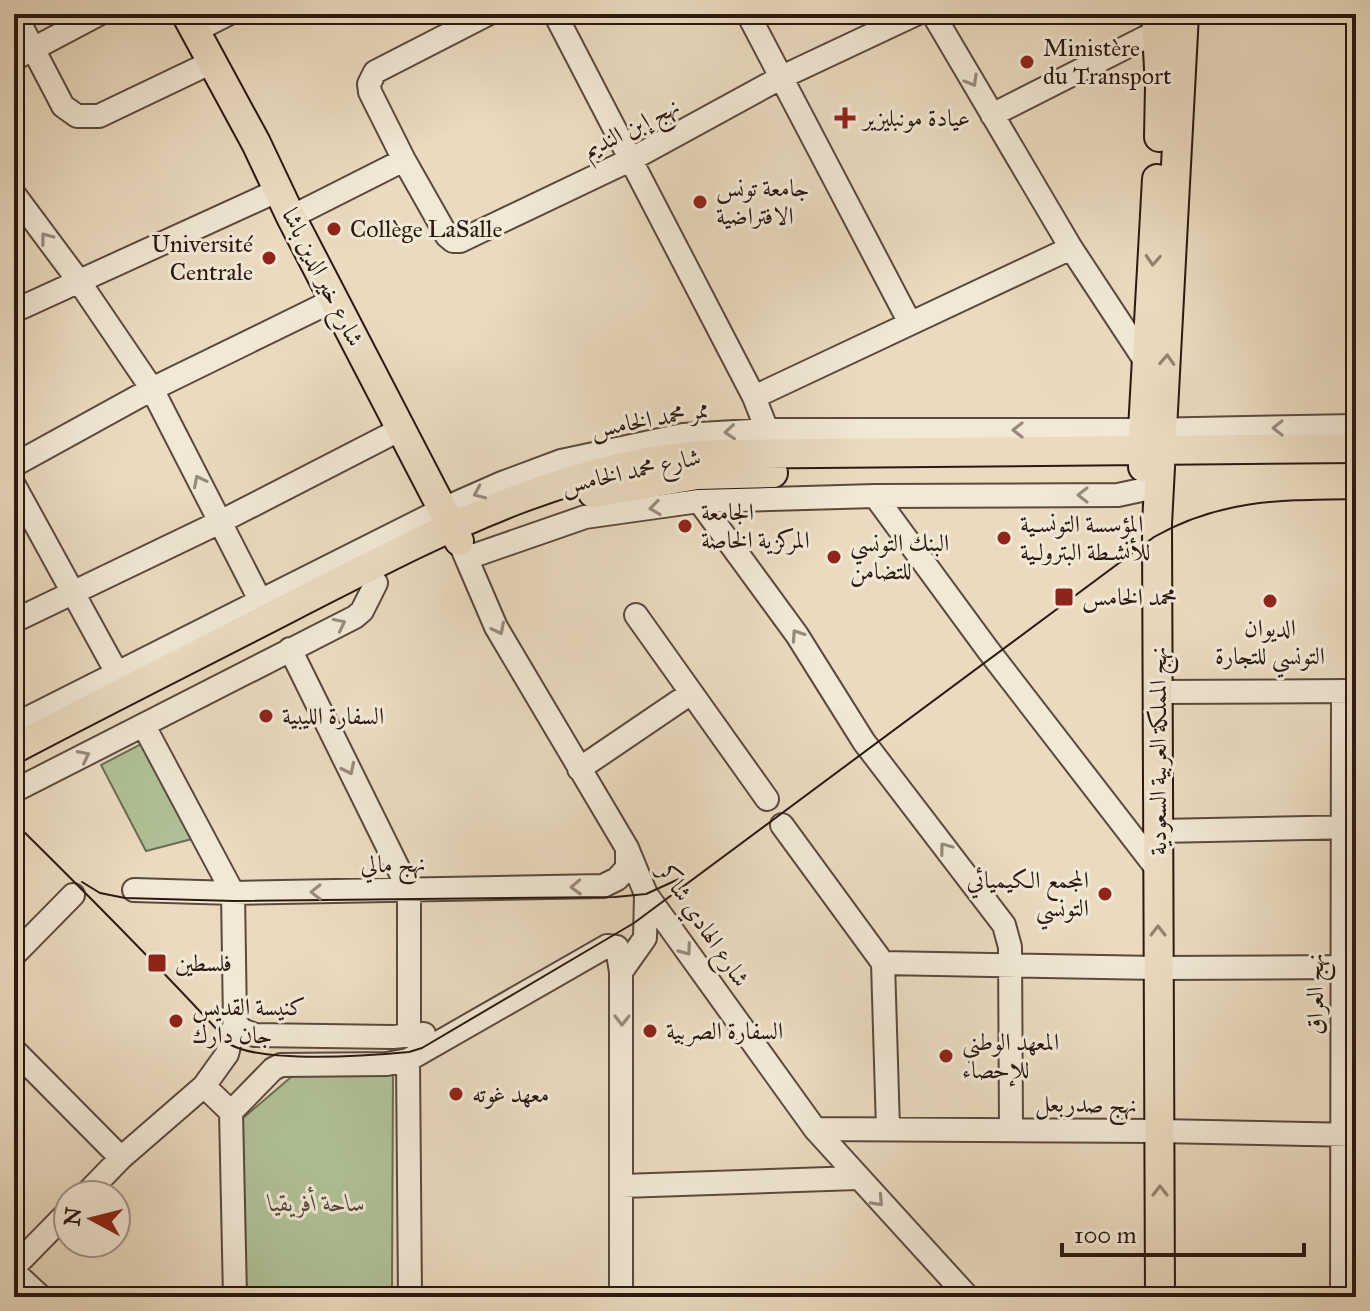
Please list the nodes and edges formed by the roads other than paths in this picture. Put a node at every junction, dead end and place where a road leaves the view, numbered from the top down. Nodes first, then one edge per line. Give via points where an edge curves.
1 (15, 14) edge
2 (99, 14) edge
3 (228, 14) edge
4 (488, 14) edge
5 (555, 14) edge
6 (748, 14) edge
7 (916, 14) edge
8 (933, 14) edge
9 (1184, 14) edge
10 (191, 22) edge
11 (1157, 22) edge
12 (24, 54) edge
13 (212, 62) junction
14 (782, 77) junction
15 (992, 115) junction
16 (632, 159) junction
17 (404, 160) junction
18 (279, 190) junction
19 (17, 204) edge
20 (291, 217) junction
21 (1071, 248) junction
22 (78, 280) junction
23 (334, 300) junction
24 (14, 311) edge
25 (910, 323) junction
26 (1146, 362) junction
27 (152, 389) junction
28 (754, 397) junction
29 (1356, 426) edge
30 (401, 429) junction
31 (767, 430) junction
32 (1356, 448) edge
33 (1154, 455) junction
34 (1356, 464) edge
35 (14, 465) edge
36 (14, 485) edge
37 (875, 496) junction
38 (699, 501) junction
39 (220, 522) junction
40 (455, 533) junction
41 (376, 583) junction
42 (74, 593) junction
43 (260, 600) junction
44 (636, 615) dead end
45 (14, 621) edge
46 (290, 649) junction
47 (117, 673) junction
48 (1350, 691) edge
49 (1158, 692) junction
50 (691, 693) junction
51 (14, 725) edge
52 (144, 726) junction
53 (14, 749) edge
54 (14, 767) edge
55 (579, 769) junction
56 (14, 791) edge
57 (767, 799) dead end
58 (782, 825) dead end
59 (1349, 827) edge
60 (1158, 831) junction
61 (627, 848) junction
62 (1158, 870) junction
63 (134, 890) dead end
64 (409, 890) junction
65 (233, 893) junction
66 (646, 894) junction
67 (73, 895) dead end
68 (14, 955) edge
69 (883, 963) junction
70 (1346, 963) edge
71 (1011, 966) junction
72 (1158, 968) junction
73 (621, 972) junction
74 (235, 1022) junction
75 (468, 1025) junction
76 (261, 1035) junction
77 (409, 1036) junction
78 (14, 1050) edge
79 (227, 1054) junction
80 (408, 1060) junction
81 (204, 1086) junction
82 (231, 1112) junction
83 (815, 1129) junction
84 (888, 1129) junction
85 (1011, 1129) junction
86 (1159, 1131) junction
87 (1348, 1135) edge
88 (121, 1158) junction
89 (857, 1178) junction
90 (101, 1179) edge
91 (622, 1186) junction
92 (52, 1229) edge
93 (14, 1270) edge
94 (41, 1297) edge
95 (235, 1297) edge
96 (410, 1297) edge
97 (621, 1297) edge
98 (968, 1297) edge
99 (1160, 1297) edge
100 (1342, 1297) edge

1 - 12 street
2 - 12 street
3 - 10 street
4 - 17 street, نهج إبن النديم via 371,77 370,92
5 - 16 street
6 - 14 street
7 - 14 street, نهج إبن النديم
8 -> 15 street
33 -> 9 main road, نهج المملكة العربية السعودية
10 - 13 main road, شارع خير الدين باشا
11 - 15 street
11 -> 26 main road, نهج المملكة العربية السعودية via 1159,124
12 - 13 street via 63,106 77,116 99,116
13 - 18 main road, شارع خير الدين باشا
14 - 16 street, نهج إبن النديم
14 - 25 street
15 - 21 street
16 - 17 street, نهج إبن النديم via 460,241 447,236
16 - 28 street
17 - 20 street
18 - 20 main road, شارع خير الدين باشا
18 - 22 street
22 -> 19 street
20 - 23 main road, شارع خير الدين باشا
21 - 25 street
21 - 26 street
22 - 24 street
22 - 27 street
23 - 27 street
23 - 30 main road, شارع خير الدين باشا
25 - 28 street
26 - 33 main road, نهج المملكة العربية السعودية
27 - 35 street
39 -> 27 street
28 - 31 street
29 -> 33 street, ممر محمد الخامس
30 - 39 street
30 - 40 main road, شارع خير الدين باشا
33 -> 31 street, ممر محمد الخامس
31 -> 40 street, ممر محمد الخامس via 683,435 561,461 502,483
32 - 33 main road, شارع محمد الخامس
33 - 34 main road, شارع محمد الخامس
33 -> 37 street, شارع محمد الخامس via 1118,495
33 - 40 main road, شارع محمد الخامس via 691,455 584,477
33 - 49 main road, نهج المملكة العربية السعودية
36 - 42 street
37 - 38 street, شارع محمد الخامس
37 - 62 street
38 -> 40 street, شارع محمد الخامس
71 -> 38 street via 1004,925 864,742 797,635
39 - 42 street
39 - 43 street
40 - 41 main road, شارع محمد الخامس
40 - 43 street, ممر محمد الخامس
40 - 53 main road, شارع محمد الخامس
40 -> 55 street, شارع الهادي شاكر via 496,627
46 -> 41 street via 355,617
41 - 54 main road, شارع محمد الخامس
42 - 45 street
42 - 47 street
43 - 47 street, ممر محمد الخامس
44 - 50 street
46 - 52 street
46 -> 64 street
47 - 51 street, ممر محمد الخامس
48 - 49 street
48 - 59 street, نهج العراق
49 - 60 main road, نهج المملكة العربية السعودية
50 - 55 street
50 - 57 street
56 -> 52 street
52 - 65 street
55 - 61 street, شارع الهادي شاكر
58 - 69 street
59 - 60 street
59 - 70 street, نهج العراق
60 - 62 main road, نهج المملكة العربية السعودية
61 -> 64 street, نهج مالي via 627,868 603,886
61 - 66 street, شارع الهادي شاكر
72 -> 62 main road, نهج المملكة العربية السعودية
63 - 65 street, نهج مالي
64 -> 65 street, نهج مالي
64 - 77 street
65 - 74 street
66 - 73 street via 645,938
66 -> 83 street, شارع الهادي شاكر
67 - 68 street
69 - 71 street
69 - 84 street
70 - 72 street
70 - 87 street, نهج العراق
71 - 72 street
71 - 85 street
72 - 86 main road, نهج المملكة العربية السعودية
73 - 75 street via 617,947 607,946
73 -> 91 street
74 - 76 street via 248,1034
74 - 79 street
75 - 77 street via 447,1033
75 - 80 street
76 - 77 street
76 - 79 street
78 - 88 street
79 - 81 street
80 - 82 street via 281,1065
80 - 96 street
81 - 82 street
81 - 88 street
82 - 95 street
83 - 84 street, نهج صدربعل
83 - 89 street, شارع الهادي شاكر
84 - 85 street, نهج صدربعل
85 - 86 street, نهج صدربعل
86 - 87 street, نهج صدربعل
99 -> 86 main road, نهج المملكة العربية السعودية
87 - 100 street, نهج العراق
88 - 90 street
89 - 91 street
89 -> 98 street, شارع الهادي شاكر
91 - 97 street
92 - 93 street
93 - 94 street

